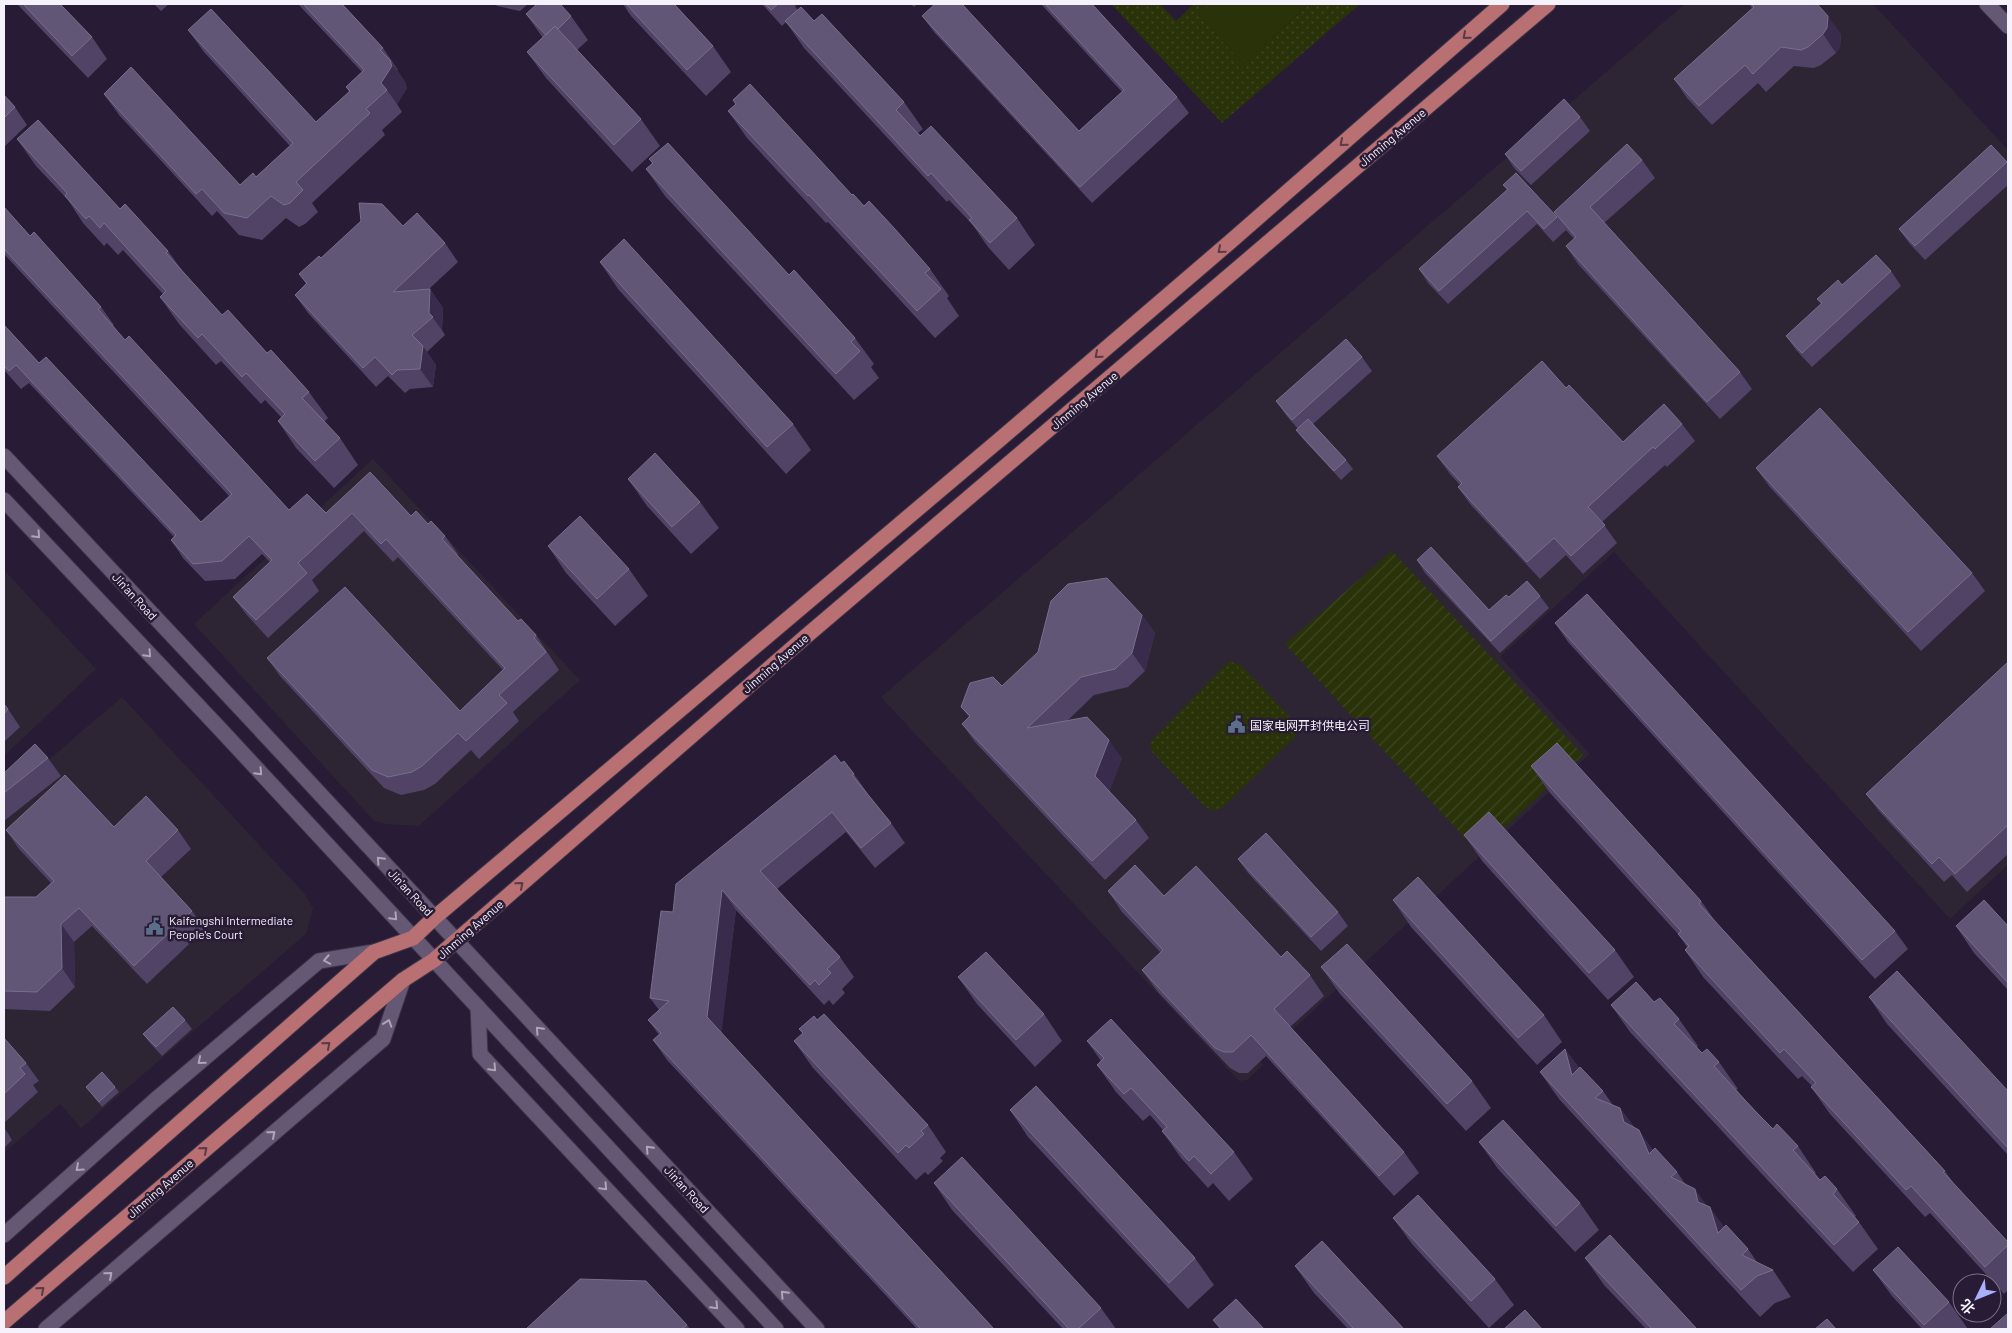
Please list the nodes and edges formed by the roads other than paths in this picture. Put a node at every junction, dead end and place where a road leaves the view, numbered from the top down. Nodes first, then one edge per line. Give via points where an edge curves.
1 (1502, 4) edge
2 (1548, 4) edge
3 (1987, 4) edge
4 (2008, 26) edge
5 (4, 456) edge
6 (4, 500) edge
7 (434, 918) junction
8 (413, 938) junction
9 (456, 940) junction
10 (374, 952) junction
11 (434, 960) junction
12 (403, 980) junction
13 (478, 1007) junction
14 (4, 1235) edge
15 (4, 1277) edge
16 (4, 1322) edge
17 (46, 1329) edge
18 (737, 1329) edge
19 (776, 1329) edge
20 (817, 1329) edge

1 -> 7 main road, Jinming Avenue via 1238,236
9 -> 2 main road, Jinming Avenue via 804,638
3 - 4 main road
7 -> 5 main road, Jin'an Road
6 -> 8 main road
7 - 8 main road, Jinming Avenue
7 - 9 main road, Jin'an Road
8 - 10 main road, Jinming Avenue
8 - 11 main road
9 - 11 main road, Jinming Avenue
20 -> 9 main road, Jin'an Road
10 -> 14 main road via 319,961 154,1101
10 - 15 main road, Jinming Avenue
11 - 12 main road, Jinming Avenue
11 - 13 main road
16 -> 12 main road, Jinming Avenue
17 -> 12 main road via 383,1039
13 -> 18 main road via 480,1054
13 - 19 main road

